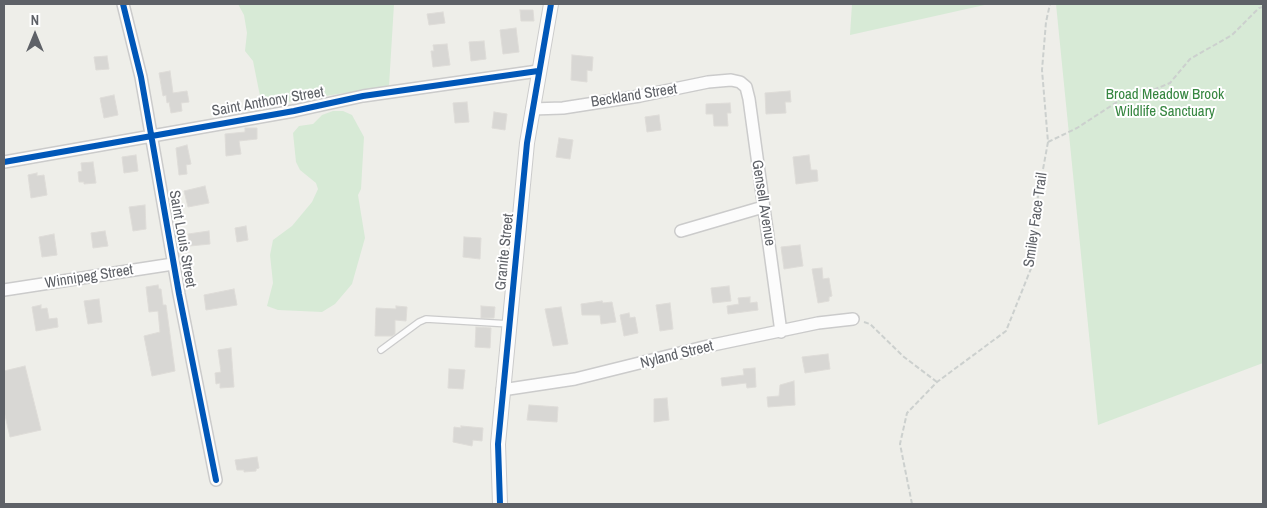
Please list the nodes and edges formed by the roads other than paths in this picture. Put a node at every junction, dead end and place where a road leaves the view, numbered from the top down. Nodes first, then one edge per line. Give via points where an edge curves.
1 (123, 4) edge
2 (551, 4) edge
3 (538, 71) junction
4 (735, 81) joint
5 (532, 109) junction
6 (152, 136) junction
7 (4, 162) edge
8 (764, 207) junction
9 (681, 231) dead end
10 (174, 264) junction
11 (4, 290) edge
12 (853, 320) road end
13 (510, 324) junction
14 (781, 332) junction
15 (381, 350) dead end
16 (502, 390) junction
17 (216, 480) dead end
18 (500, 504) edge

1 - 6 street, Saint Louis Street
2 - 3 street, Granite Street
3 - 5 street, Granite Street
3 - 6 street, Saint Anthony Street via 363,96
4 - 5 street, Beckland Street via 708,82 563,108
4 - 8 street, Gensell Avenue via 746,88 749,99
5 - 13 street, Granite Street
6 - 7 street, Saint Anthony Street
6 - 10 street, Saint Louis Street
8 - 9 street
8 - 14 street, Gensell Avenue
10 - 11 street, Winnipeg Street
10 - 17 street, Saint Louis Street
12 - 14 street, Nyland Street
13 - 15 lane via 426,319
13 - 16 street, Granite Street
14 - 16 street, Nyland Street via 708,346 575,379
16 - 18 street, Granite Street via 498,444

